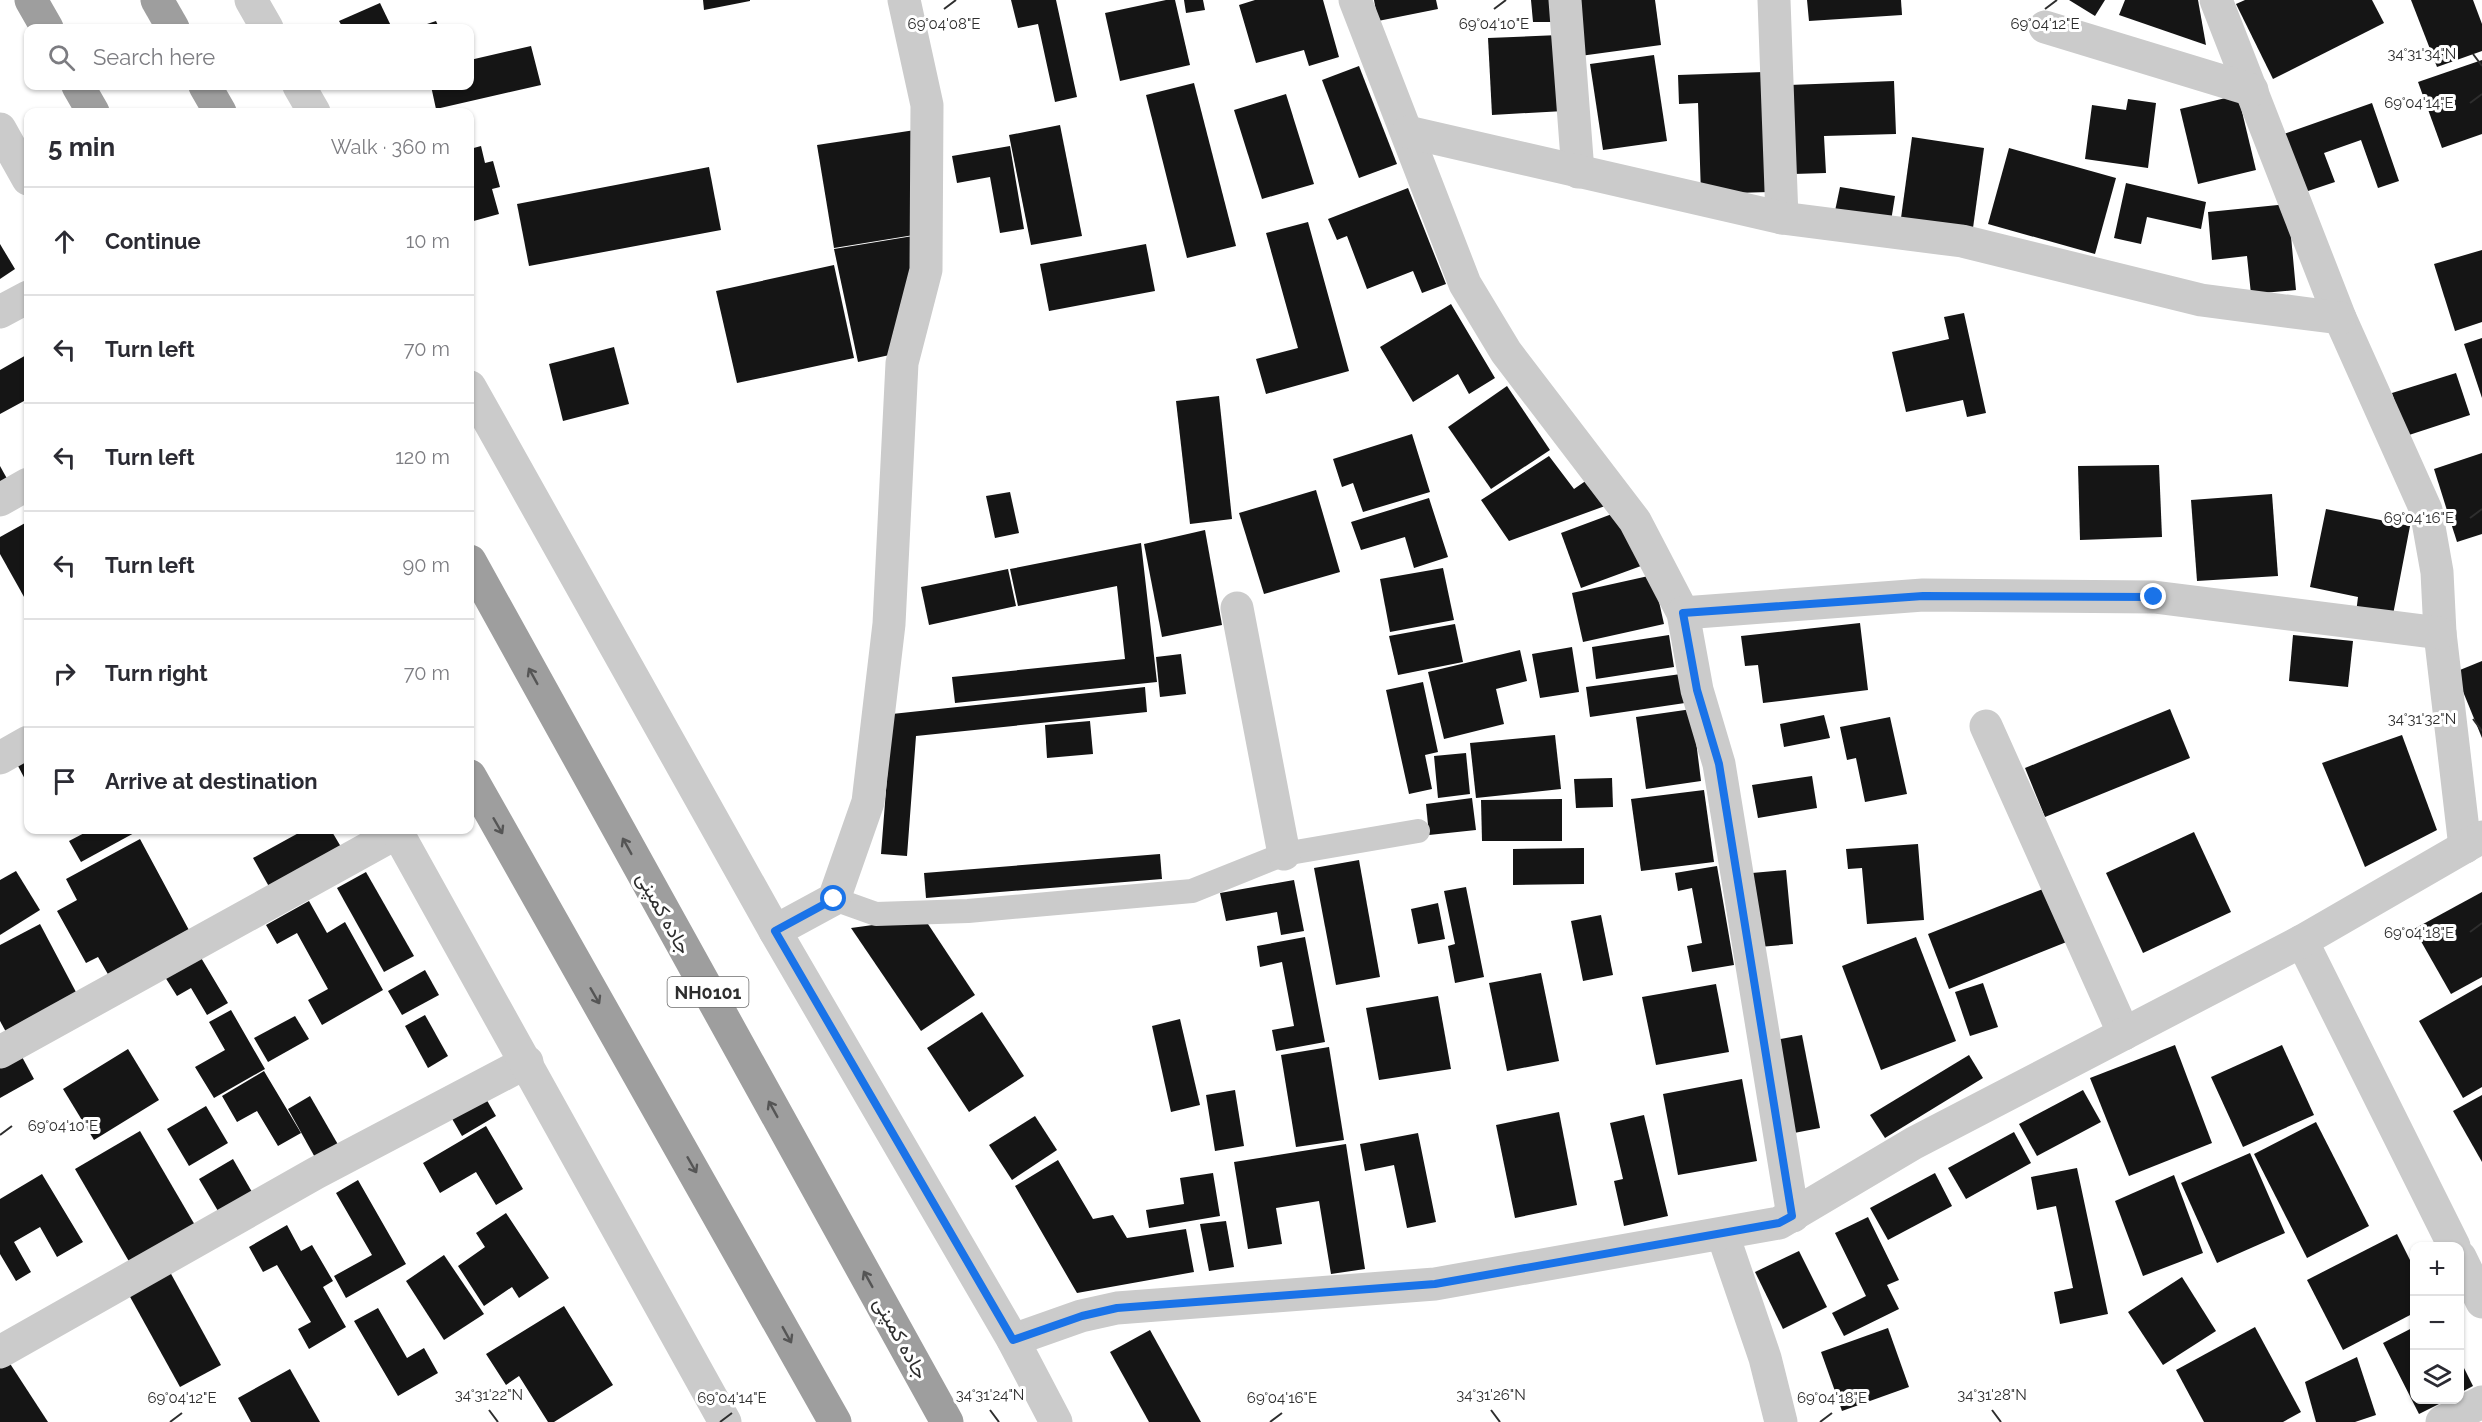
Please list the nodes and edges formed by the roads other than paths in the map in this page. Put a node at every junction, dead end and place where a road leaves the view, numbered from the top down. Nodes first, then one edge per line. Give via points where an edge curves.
1 (31, 0) edge
2 (157, 0) edge
3 (251, 0) edge
4 (904, 0) edge
5 (1355, 0) edge
6 (1565, 0) edge
7 (1774, 0) edge
8 (2216, 0) edge
9 (45, 24) edge
10 (171, 24) edge
11 (265, 24) edge
12 (2045, 27) dead end
13 (80, 90) edge
14 (207, 90) edge
15 (301, 90) edge
16 (2252, 90) junction
17 (91, 108) edge
18 (218, 108) edge
19 (313, 108) edge
20 (0, 129) edge
21 (1408, 132) junction
22 (24, 172) edge
23 (1578, 172) junction
24 (1782, 218) junction
25 (24, 299) edge
26 (0, 312) edge
27 (2340, 318) junction
28 (474, 394) edge
29 (24, 486) edge
30 (0, 500) edge
31 (474, 568) edge
32 (1237, 608) dead end
33 (1683, 613) junction
34 (2440, 633) junction
35 (1986, 726) dead end
36 (24, 744) edge
37 (0, 758) edge
38 (474, 783) edge
39 (1418, 831) dead end
40 (392, 834) edge
41 (399, 834) edge
42 (2473, 842) edge
43 (1284, 854) junction
44 (834, 899) junction
45 (775, 931) junction
46 (2302, 941) junction
47 (2124, 1034) junction
48 (0, 1052) edge
49 (527, 1062) junction
50 (1792, 1216) junction
51 (1723, 1235) junction
52 (2452, 1242) edge
53 (2464, 1265) edge
54 (2482, 1302) edge
55 (1013, 1340) junction
56 (0, 1352) edge
57 (2482, 1402) edge
58 (725, 1422) edge
59 (835, 1422) edge
60 (948, 1422) edge
61 (1056, 1422) edge
62 (1781, 1422) edge
63 (2442, 1422) edge

1 - 9 highway
2 - 10 highway
3 - 11 street
4 - 44 street via 927,105 926,270 902,363 889,624 868,801
5 - 21 street
6 - 23 street
7 - 24 street
8 - 16 street
12 - 16 street
13 - 17 highway
14 - 18 highway
15 - 19 street
16 - 27 street
20 - 22 street
21 - 23 street
21 - 33 street via 1465,285 1506,352 1635,521
23 - 24 street
24 - 27 street via 1962,242 2201,300
25 - 26 street
27 - 34 street via 2426,510 2437,572
28 - 45 street
29 - 30 street
60 -> 31 highway, جاده کمپنی / NH0101
32 - 43 street
33 - 34 street via 1923,596 2154,597
33 - 50 street via 1697,690 1719,764
34 - 42 street
35 - 47 street
36 - 37 street
38 -> 59 highway
39 - 43 lane
40 - 48 street
41 - 49 street
42 - 46 street
43 - 44 lane via 1192,891 876,915
44 - 45 street
45 - 55 street
46 - 47 street
46 - 52 street
47 - 50 street via 1914,1143
49 - 56 street via 316,1173
49 - 58 street
50 - 51 street via 1779,1223
51 - 55 street via 1435,1284 1117,1308
51 - 62 street via 1765,1358
53 - 54 street
55 - 61 street
57 - 63 street

